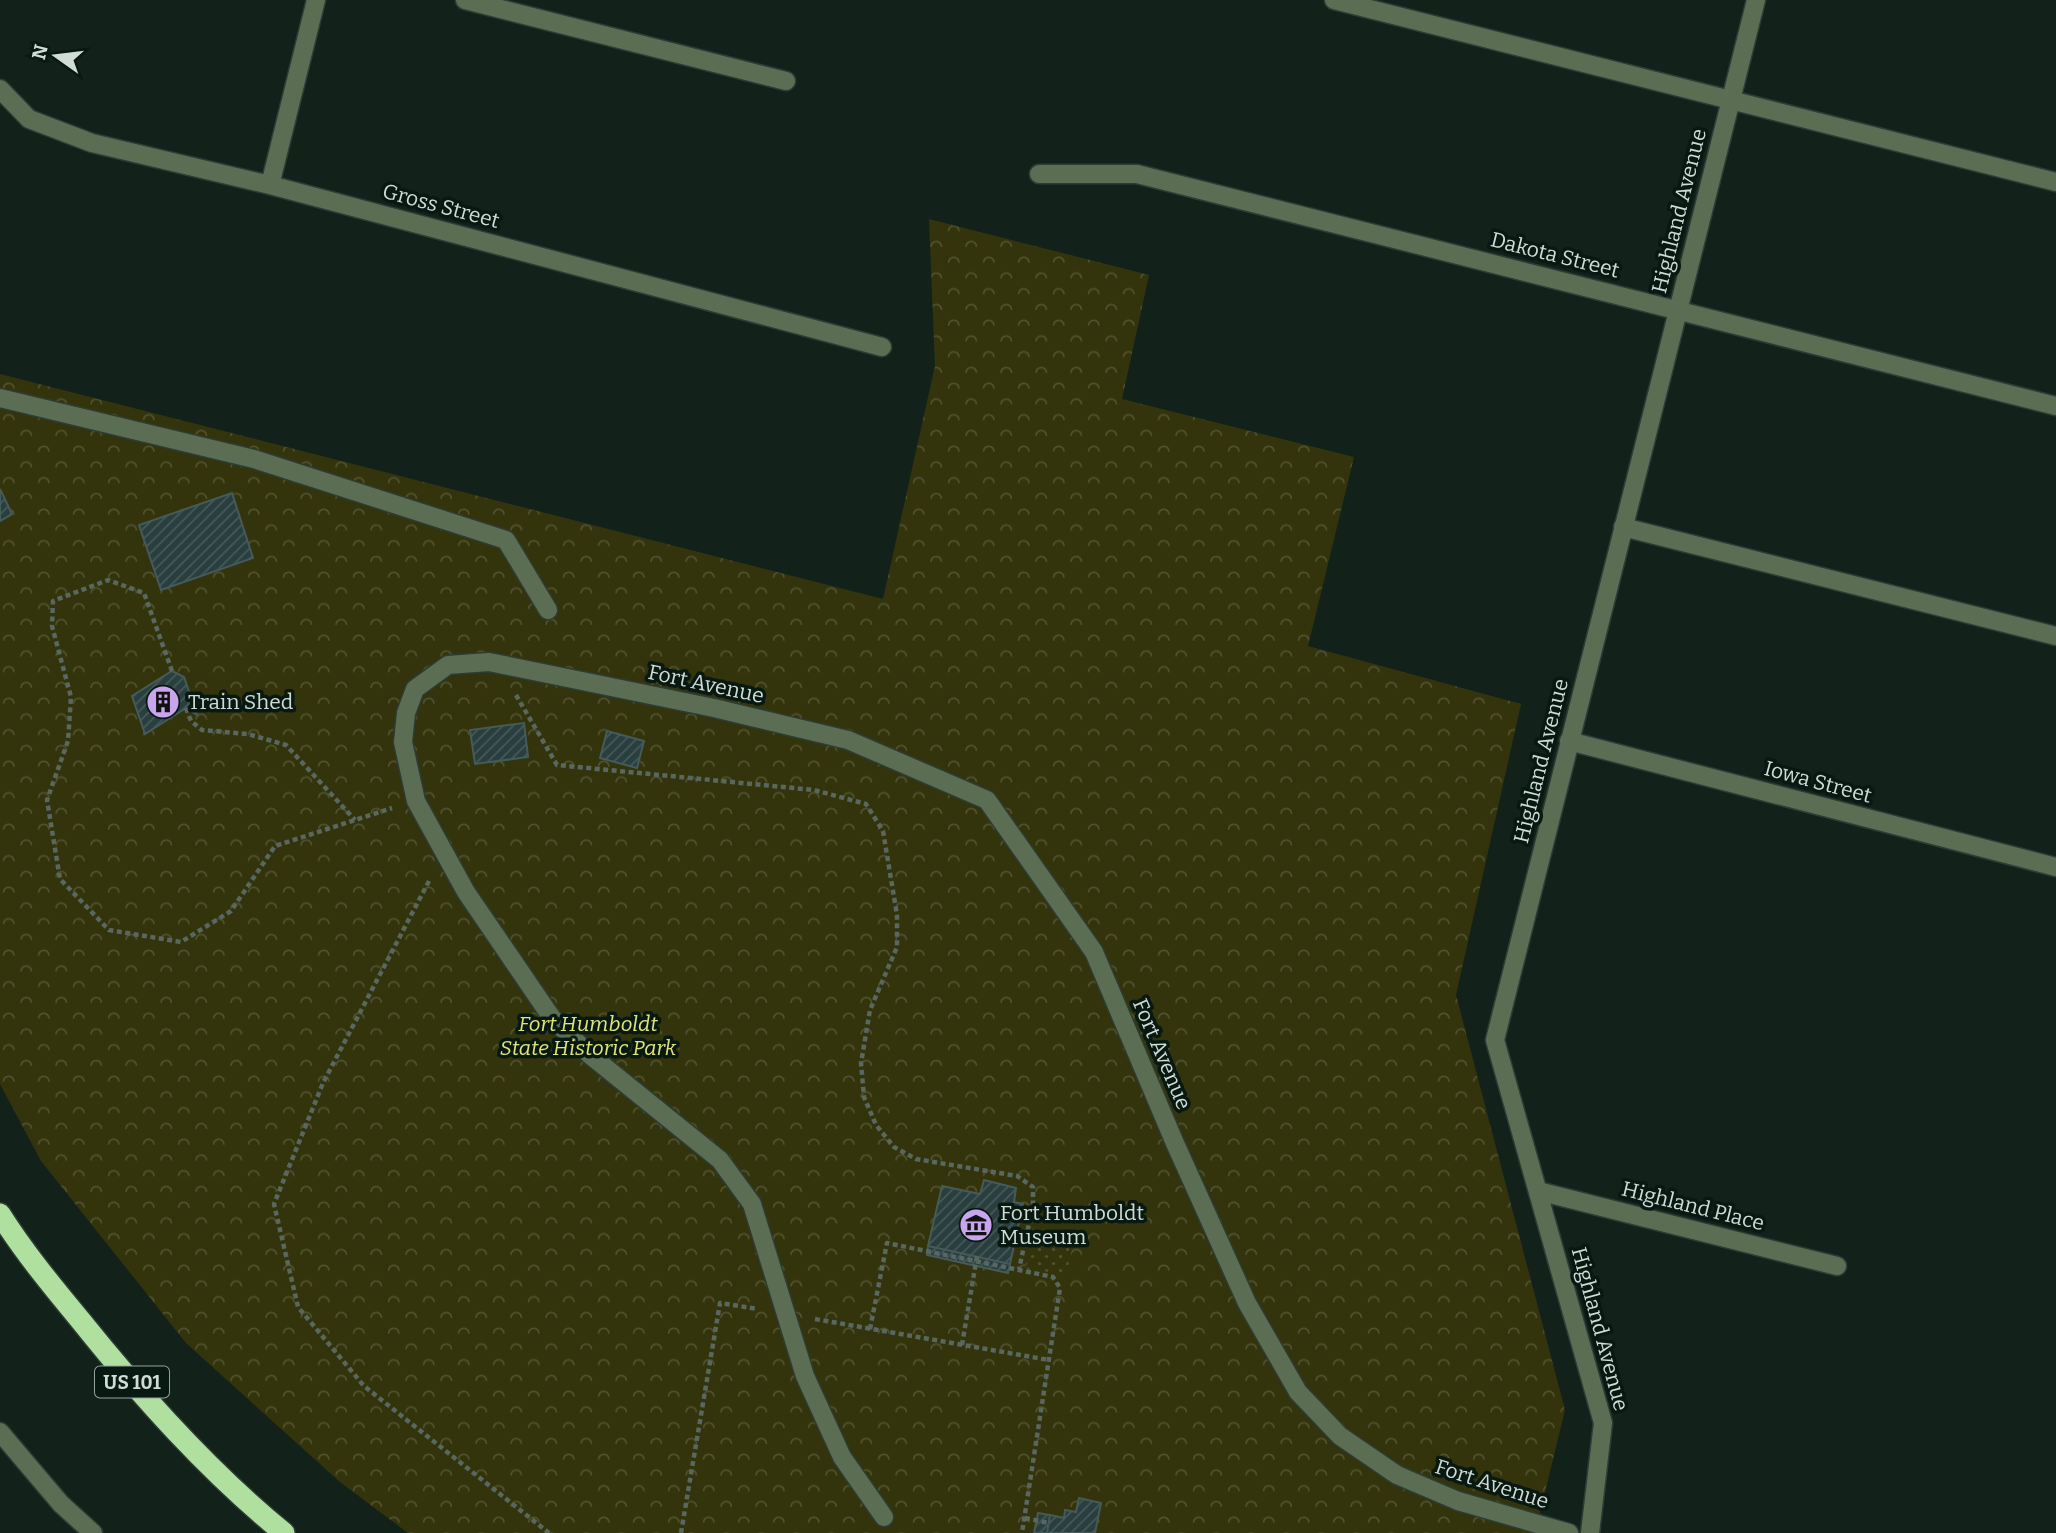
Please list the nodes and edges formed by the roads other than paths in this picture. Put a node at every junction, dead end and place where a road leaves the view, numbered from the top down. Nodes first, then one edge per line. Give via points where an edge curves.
1 (316, 0) edge
2 (465, 0) edge
3 (1334, 0) edge
4 (1756, 0) edge
5 (786, 80) dead end
6 (0, 89) edge
7 (1731, 100) junction
8 (1039, 174) dead end
9 (2056, 182) edge
10 (270, 185) junction
11 (1678, 309) junction
12 (882, 347) dead end
13 (0, 398) edge
14 (2056, 406) edge
15 (1623, 527) junction
16 (548, 610) dead end
17 (2056, 636) edge
18 (1569, 741) junction
19 (2056, 867) edge
20 (1538, 1191) junction
21 (0, 1214) edge
22 (1837, 1266) dead end
23 (0, 1432) edge
24 (884, 1517) dead end
25 (93, 1533) edge
26 (284, 1533) edge
27 (1569, 1533) edge
28 (1590, 1533) edge

1 - 10 street
2 - 5 street
3 - 7 street
4 - 7 street, Highland Avenue
6 - 10 street, Gross Street via 29,119 92,143
7 - 9 street
7 - 11 street, Highland Avenue
8 - 11 street, Dakota Street via 1137,174
10 - 12 street, Gross Street
11 - 14 street, Dakota Street
11 - 15 street, Highland Avenue
13 - 16 street via 254,459 506,540
15 - 17 street
15 - 18 street, Highland Avenue
18 - 19 street, Iowa Street
18 - 20 street, Highland Avenue via 1495,1040
20 - 22 street, Highland Place
20 - 28 street, Highland Avenue via 1604,1423
21 - 26 highway, US 101 via 20,1247 122,1372 240,1497
23 - 25 street via 61,1504
24 - 27 street, Fort Avenue via 842,1457 805,1376 752,1204 720,1160 590,1055 552,1018 466,892 416,801 403,742 406,713 415,689 448,665 489,662 848,740 987,800 1094,952 1241,1290 1298,1392 1340,1436 1397,1475 1458,1501

